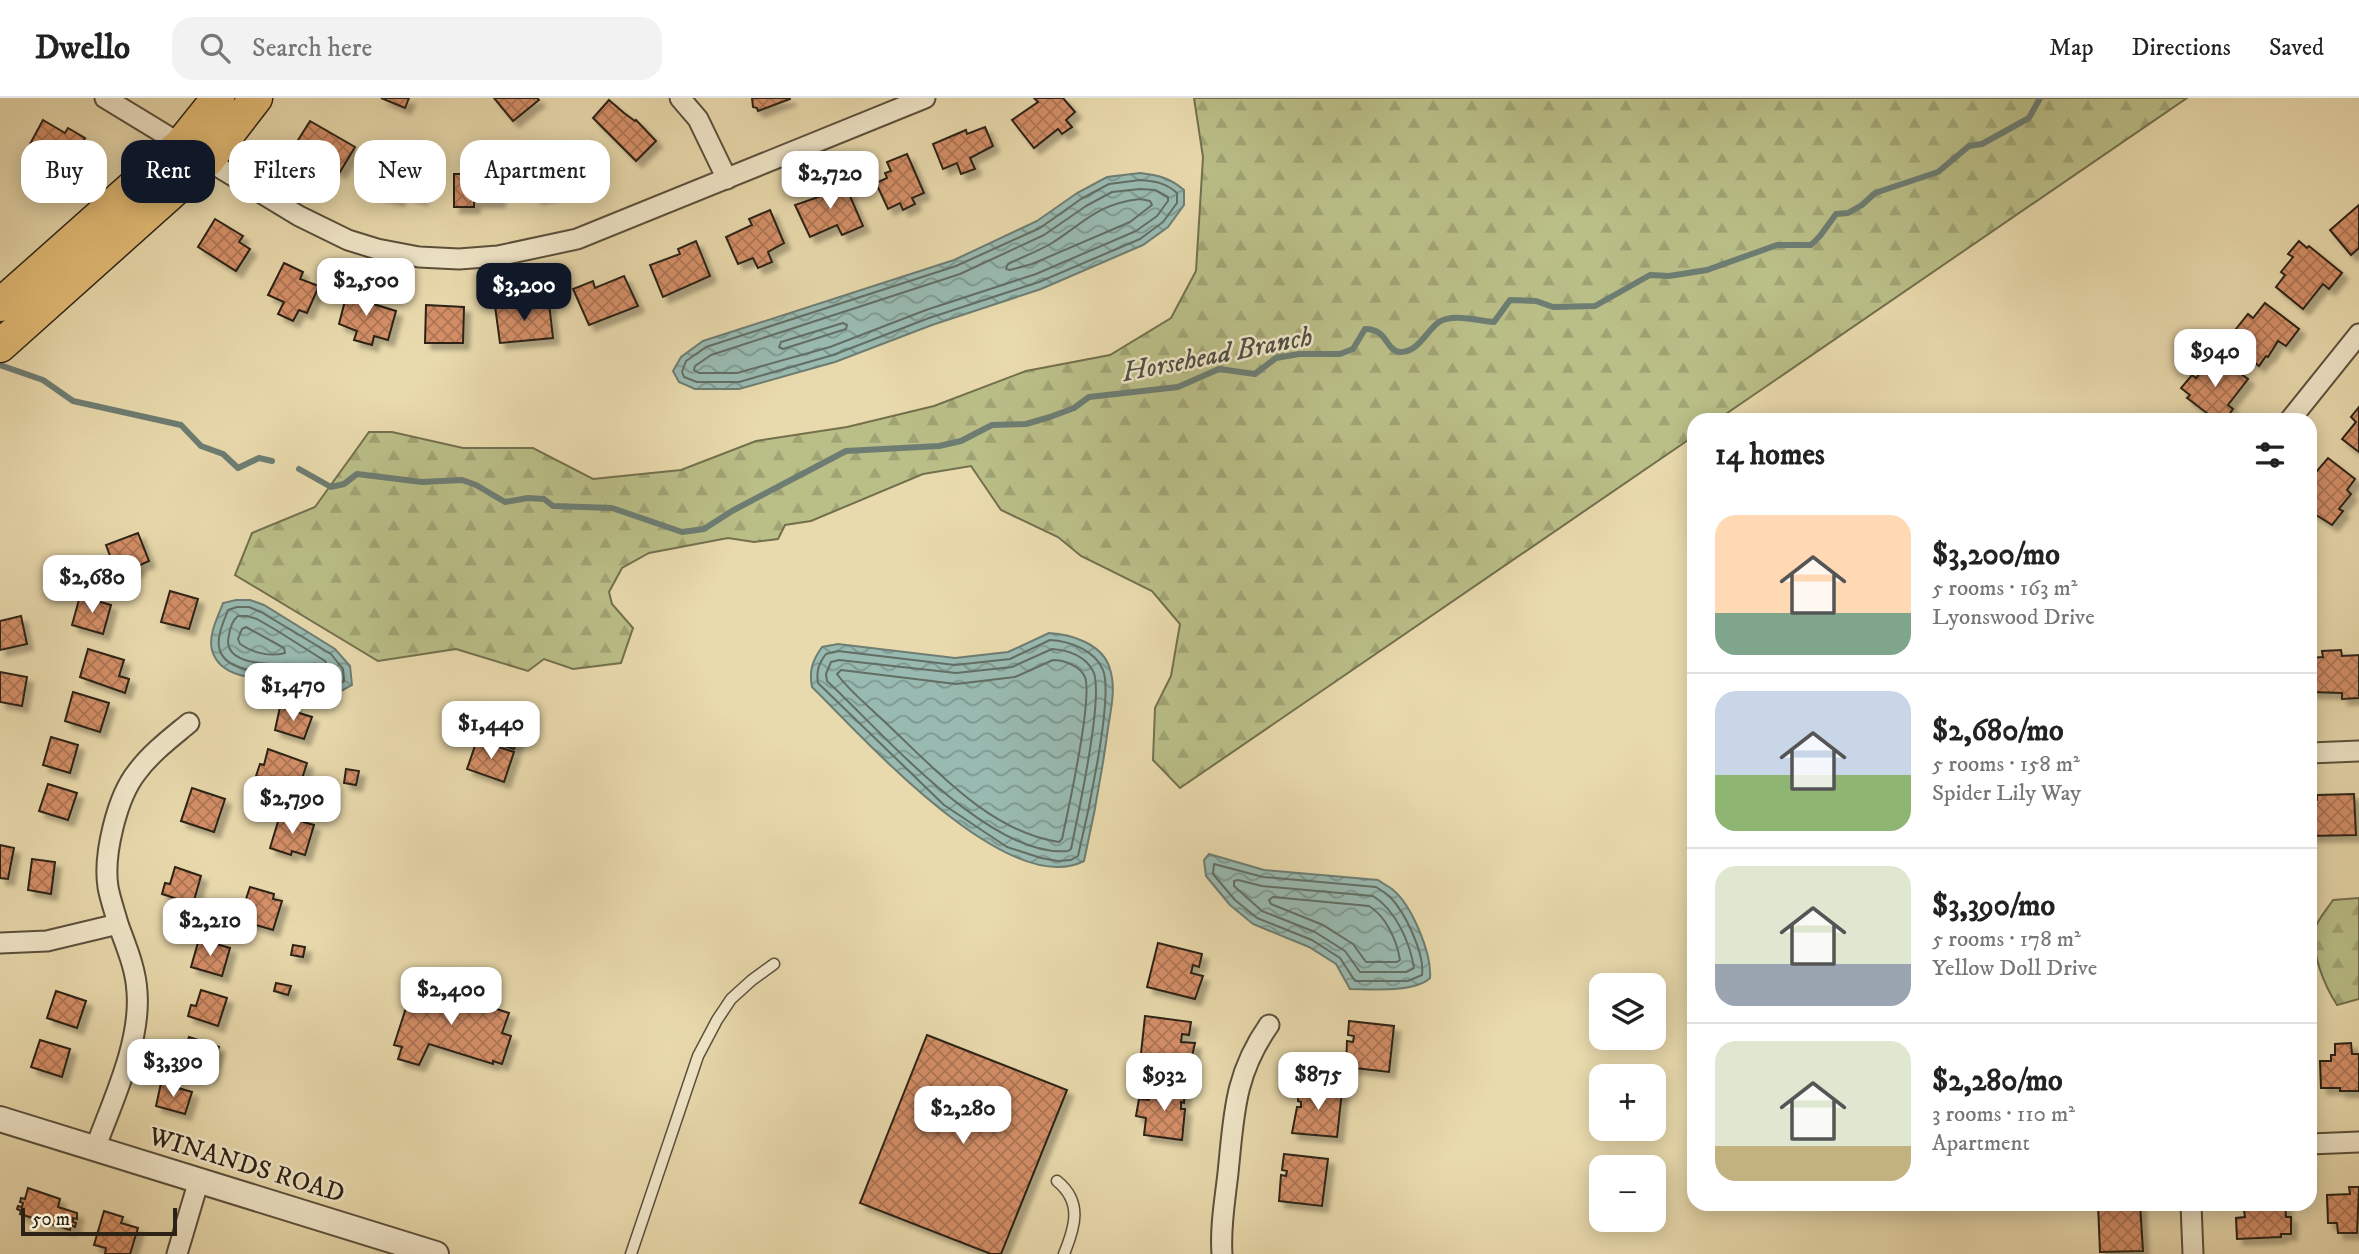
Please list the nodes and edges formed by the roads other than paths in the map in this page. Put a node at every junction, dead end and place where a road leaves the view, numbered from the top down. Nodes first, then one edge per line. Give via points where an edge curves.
1 (105, 98) edge
2 (218, 98) edge
3 (256, 98) edge
4 (680, 98) edge
5 (925, 98) edge
6 (174, 140) edge
7 (184, 140) edge
8 (215, 151) edge
9 (215, 163) edge
10 (727, 179) junction
11 (121, 198) edge
12 (160, 203) edge
13 (0, 306) edge
14 (2359, 334) edge
15 (0, 346) edge
16 (2296, 413) edge
17 (189, 723) dead end
18 (2359, 751) edge
19 (2317, 753) edge
20 (118, 924) junction
21 (0, 943) edge
22 (774, 964) dead end
23 (1269, 1025) dead end
24 (0, 1119) edge
25 (2359, 1142) edge
26 (2317, 1144) edge
27 (95, 1149) junction
28 (199, 1180) junction
29 (1057, 1181) dead end
30 (2191, 1211) edge
31 (177, 1254) edge
32 (436, 1254) edge
33 (631, 1254) edge
34 (1064, 1254) edge
35 (1222, 1254) edge
36 (2193, 1254) edge

1 - 6 street
2 - 7 main road
3 - 8 main road
4 - 10 street via 698,119
5 - 10 street
9 - 10 street via 299,216 348,240 419,257 459,259 498,256 578,239
11 - 13 main road
12 - 15 main road
14 - 16 street
17 - 20 street via 151,755 123,797 107,860 108,887
18 - 19 street
20 - 21 street via 47,941
20 - 27 street via 137,991 136,1019
22 - 33 lane via 731,999 698,1056
23 - 35 street via 1253,1048 1236,1100
24 - 27 street, WINANDS ROAD
25 - 26 street
27 - 28 street, WINANDS ROAD
28 - 31 street
28 - 32 street, WINANDS ROAD
29 - 34 lane via 1068,1190 1076,1222
30 - 36 street

